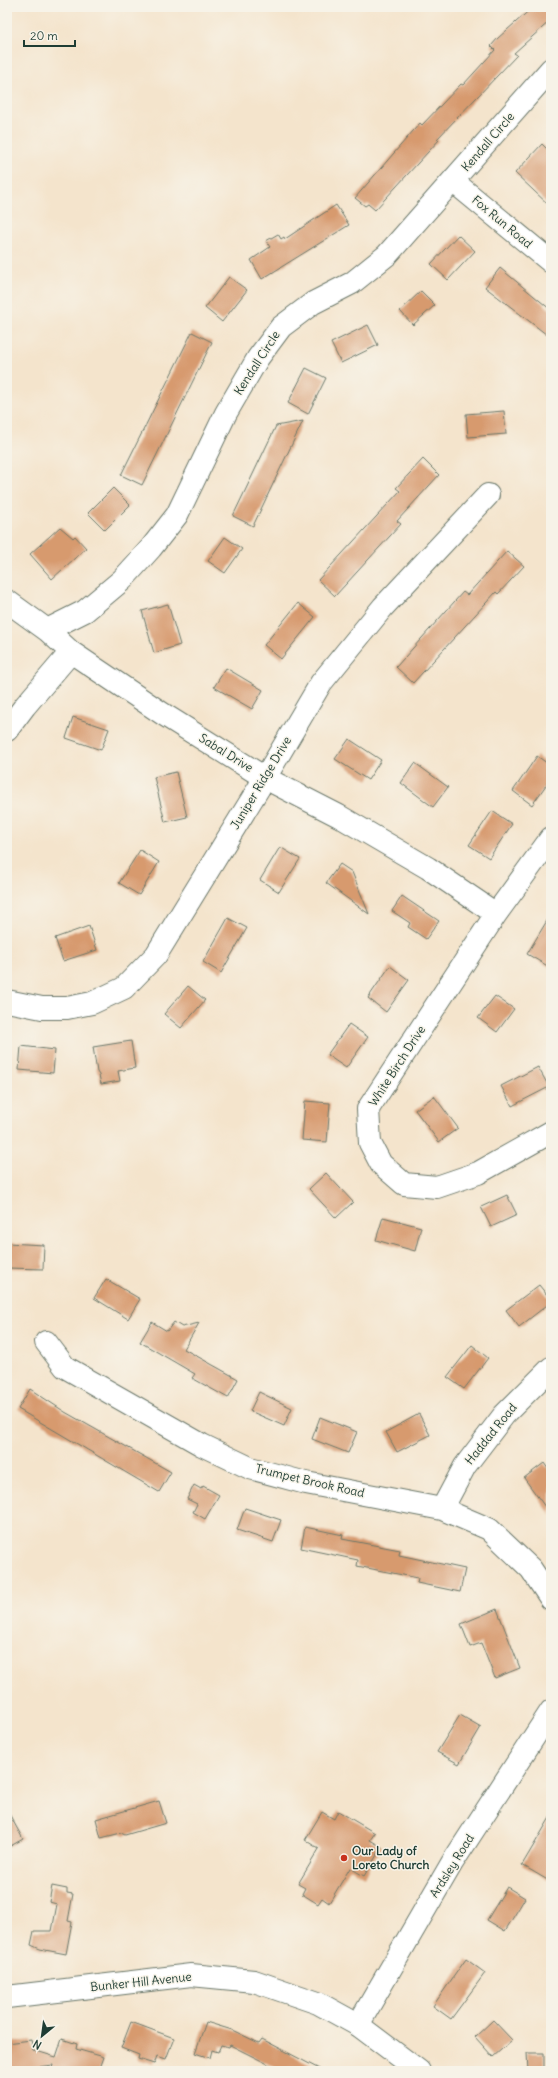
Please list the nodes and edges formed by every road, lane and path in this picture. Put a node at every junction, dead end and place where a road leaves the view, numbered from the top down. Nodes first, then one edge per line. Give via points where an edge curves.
1 (551, 69) edge
2 (454, 182) junction
3 (551, 262) edge
4 (488, 496) dead end
5 (7, 602) edge
6 (47, 630) junction
7 (71, 652) junction
8 (7, 730) edge
9 (265, 778) junction
10 (551, 838) edge
11 (496, 914) junction
12 (7, 1001) edge
13 (551, 1132) edge
14 (46, 1342) dead end
15 (551, 1368) edge
16 (442, 1509) junction
17 (551, 1599) edge
18 (551, 1711) edge
19 (7, 1997) edge
20 (358, 2025) junction
21 (419, 2071) edge

1 - 2 street, Kendall Circle
2 - 3 street, Fox Run Road
2 - 6 street, Kendall Circle via 387,255 352,282 313,303 280,327 258,358 226,414 177,515 156,543 122,580 85,611
4 - 9 street, Juniper Ridge Drive via 383,607 322,683
5 - 6 street, Sabal Drive
6 - 7 street, Sabal Drive
7 - 8 street
7 - 9 street, Sabal Drive
9 - 11 street, Sabal Drive via 339,816 428,868
9 - 12 street, Juniper Ridge Drive via 156,955 124,988 92,1004 67,1008 42,1008
10 - 11 street, White Birch Drive
11 - 13 street, White Birch Drive via 368,1110 370,1143 381,1164 404,1184 437,1187 478,1173
14 - 16 street, Trumpet Brook Road via 65,1367 202,1445 250,1468 306,1483
15 - 16 street, Haddad Road via 504,1415 465,1466
16 - 17 street, Trumpet Brook Road via 489,1529 531,1568
18 - 20 street, Ardsley Road via 452,1863
19 - 20 street, Bunker Hill Avenue via 191,1975 254,1981 318,2003
20 - 21 street, Bunker Hill Avenue

